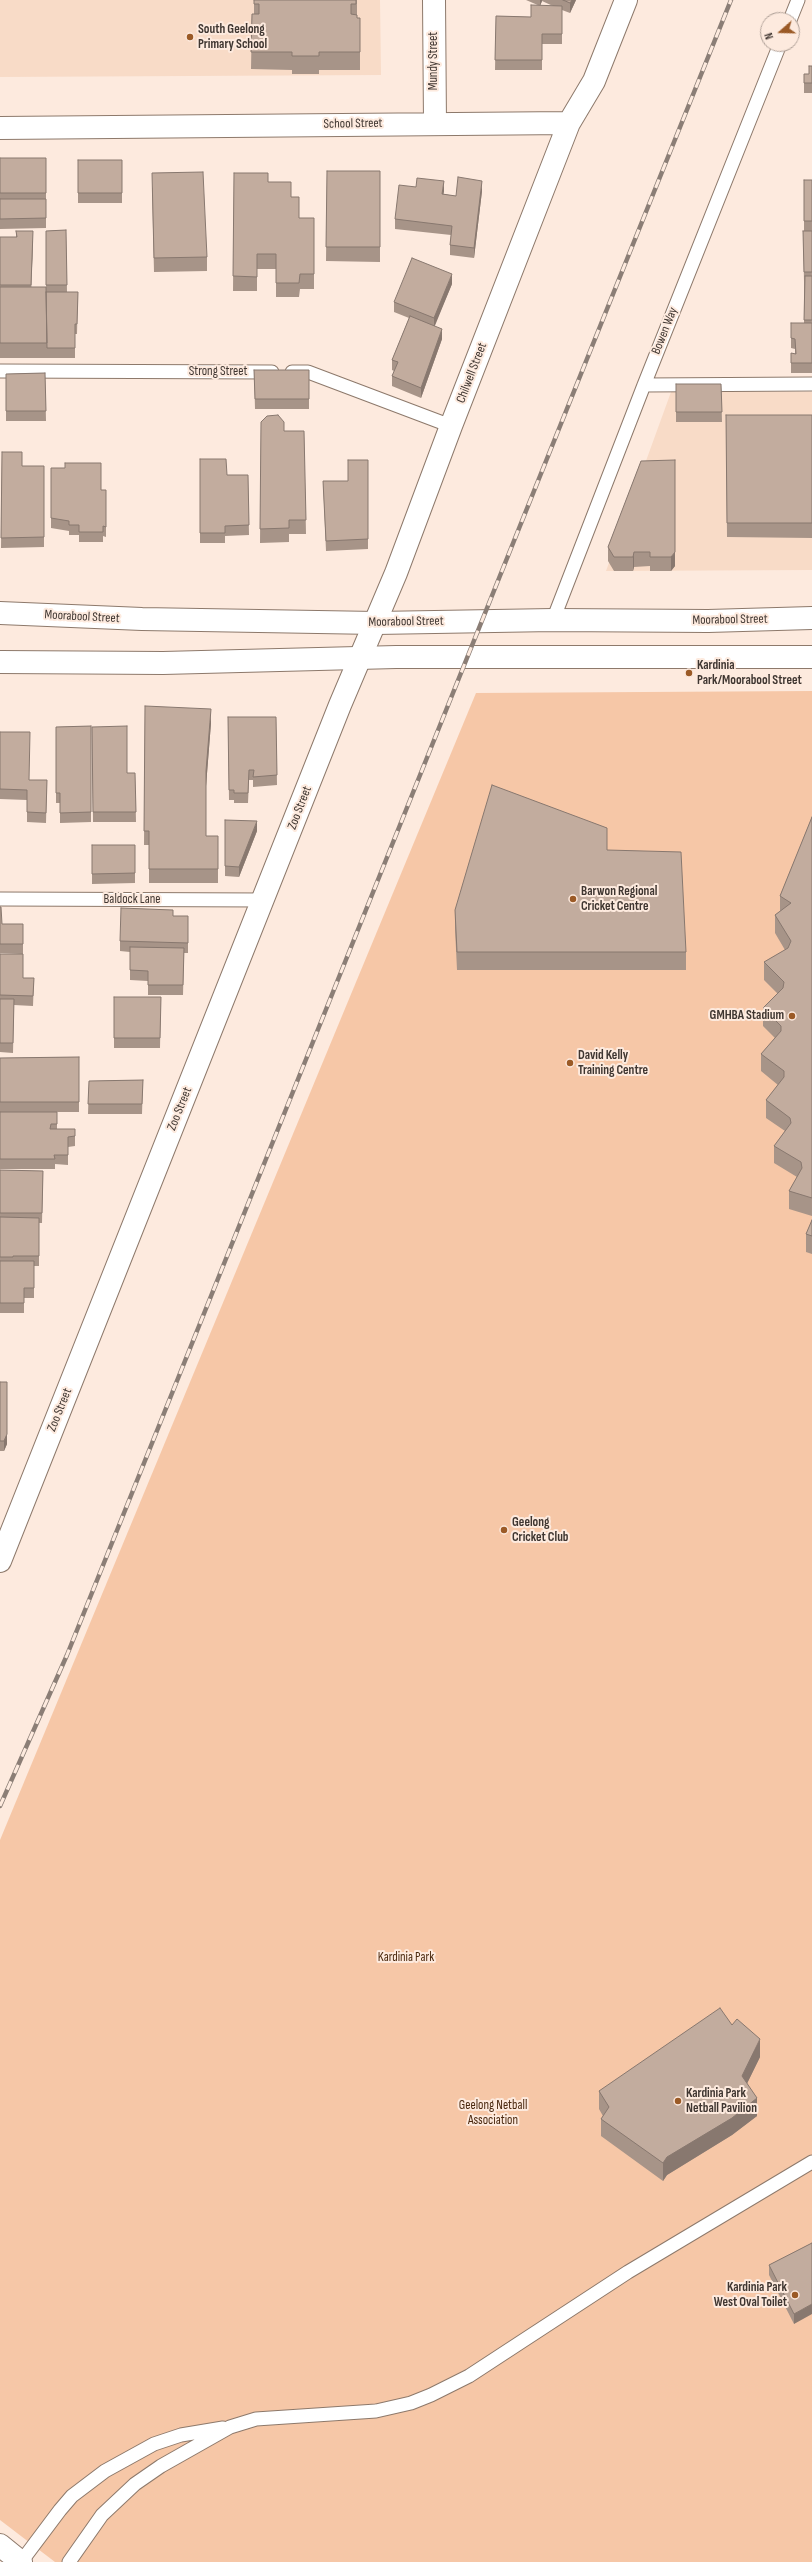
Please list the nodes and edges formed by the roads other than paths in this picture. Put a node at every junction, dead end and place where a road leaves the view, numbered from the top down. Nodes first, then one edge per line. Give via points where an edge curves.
1 (434, 0) edge
2 (626, 0) edge
3 (798, 0) edge
4 (793, 12) edge
5 (777, 52) edge
6 (435, 123) junction
7 (569, 123) junction
8 (0, 128) edge
9 (0, 371) edge
10 (812, 384) edge
11 (644, 385) junction
12 (451, 426) junction
13 (0, 613) edge
14 (812, 618) edge
15 (553, 620) junction
16 (376, 623) junction
17 (812, 657) edge
18 (361, 658) junction
19 (0, 662) edge
20 (0, 899) edge
21 (264, 900) junction
22 (0, 1561) edge
23 (812, 2162) edge
24 (230, 2427) junction
25 (0, 2545) edge
26 (21, 2562) edge
27 (69, 2562) edge

1 - 6 street, Mundy Street
2 - 7 street via 594,80
3 - 4 lane
5 - 11 lane, Bowen Way
6 - 7 street, School Street
6 - 8 street, School Street
7 - 12 street, Chilwell Street
9 - 12 lane, Strong Street via 308,372
10 - 11 lane
11 - 15 lane, Bowen Way
12 - 16 street, Chilwell Street
13 - 16 street, Moorabool Street via 142,619
14 - 15 street, Moorabool Street via 708,621
15 - 16 street, Moorabool Street
16 - 18 street, Zoo Street
17 - 18 street
18 - 19 street via 163,663
18 - 21 street, Zoo Street
20 - 21 lane, Baldock Lane
21 - 22 street, Zoo Street
23 - 24 lane via 628,2272 469,2376 431,2395 411,2403 376,2411 256,2419
24 - 26 lane via 168,2439 118,2463 72,2496
24 - 27 lane via 161,2466 135,2484 102,2515
25 - 26 street

